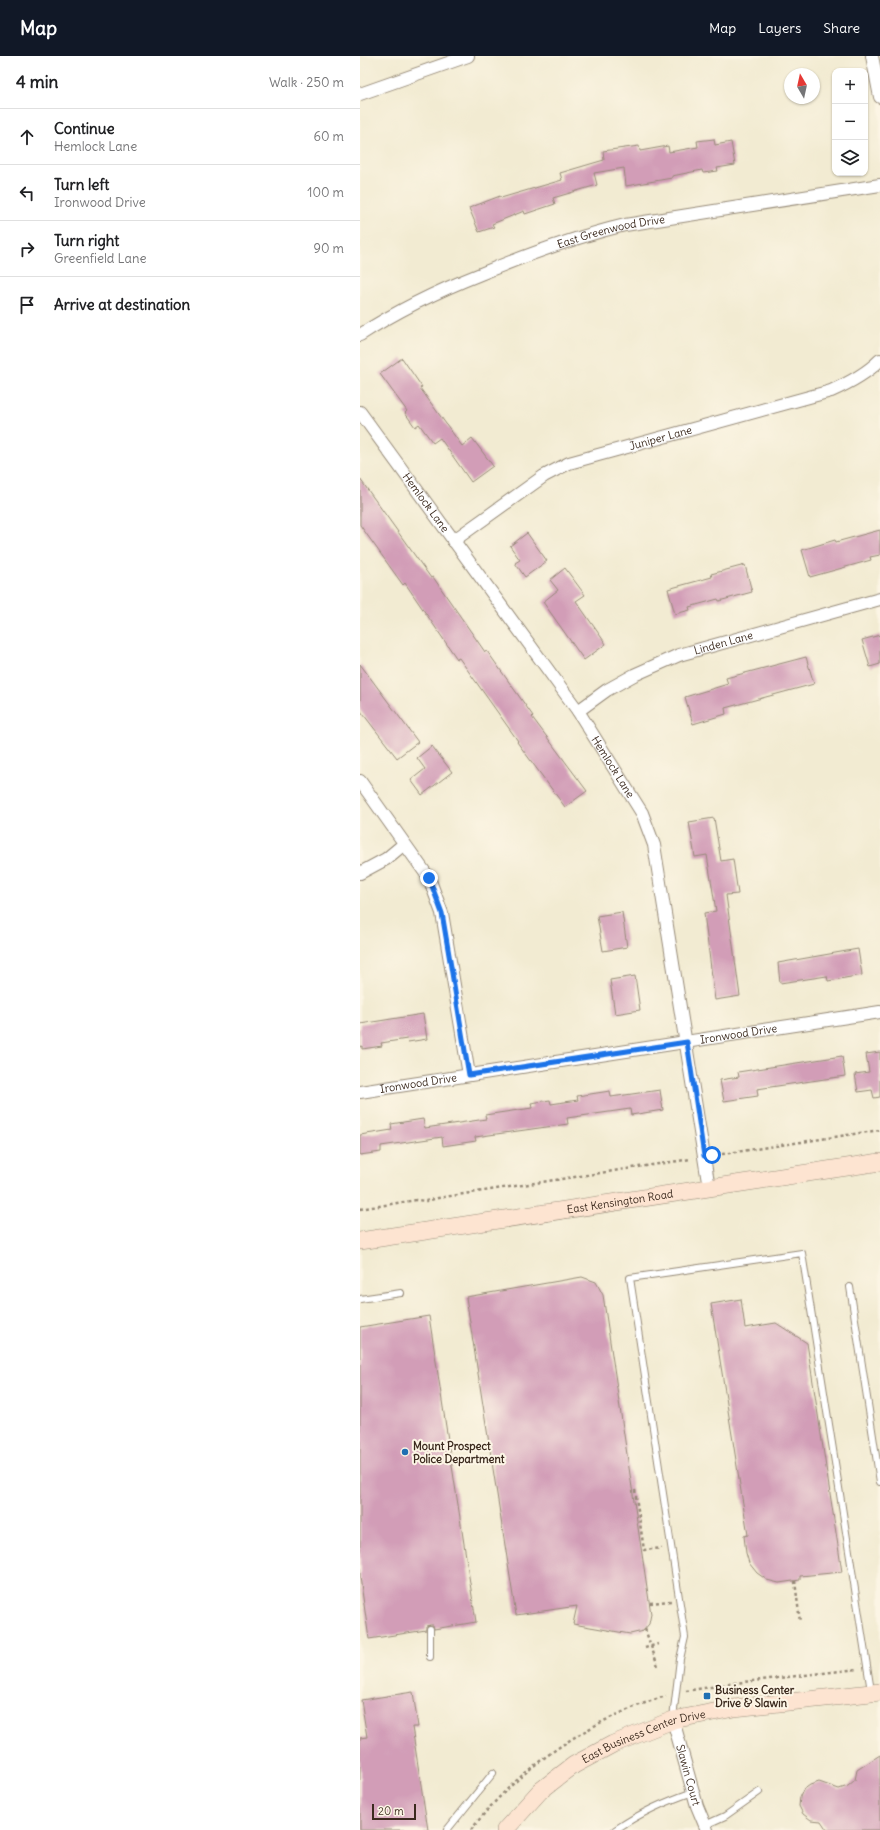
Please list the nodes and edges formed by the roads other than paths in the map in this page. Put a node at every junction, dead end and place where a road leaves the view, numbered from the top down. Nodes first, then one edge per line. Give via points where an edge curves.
1 (468, 56) edge
2 (872, 56) edge
3 (360, 94) edge
4 (880, 97) edge
5 (880, 184) edge
6 (360, 335) edge
7 (880, 360) edge
8 (360, 412) edge
9 (453, 540) junction
10 (880, 598) edge
11 (578, 711) junction
12 (360, 781) edge
13 (404, 844) junction
14 (360, 872) edge
15 (880, 1012) edge
16 (687, 1042) junction
17 (469, 1075) junction
18 (360, 1092) edge
19 (880, 1162) edge
20 (709, 1188) junction
21 (360, 1241) edge
22 (850, 1287) dead end
23 (401, 1293) dead end
24 (360, 1299) edge
25 (880, 1432) edge
26 (872, 1433) junction
27 (880, 1482) edge
28 (430, 1629) dead end
29 (430, 1657) dead end
30 (876, 1692) edge
31 (673, 1720) junction
32 (493, 1773) dead end
33 (693, 1792) junction
34 (759, 1792) dead end
35 (625, 1824) junction
36 (706, 1827) edge
37 (450, 1829) edge
38 (505, 1830) edge
39 (615, 1830) edge
40 (627, 1830) edge

1 - 3 street
2 - 4 street
5 - 6 street, East Greenwood Drive via 625,225 591,233 531,253 444,289
7 - 9 street, Juniper Lane via 870,370 830,391 569,463 544,476
8 - 9 street, Hemlock Lane
9 - 11 street, Hemlock Lane
10 - 11 street, Linden Lane via 679,654 607,690
11 - 16 street, Hemlock Lane via 627,787 649,828
12 - 13 street
13 - 14 street via 386,859
13 - 17 street via 429,878 442,913
15 - 16 street, Ironwood Drive
16 - 17 street, Ironwood Drive
16 - 20 street, Hemlock Lane
17 - 18 street, Ironwood Drive
19 - 20 main road, East Kensington Road
20 - 21 main road, East Kensington Road
22 - 26 lane
23 - 24 lane
25 - 26 lane
26 - 27 lane
28 - 29 lane
30 - 31 main road, East Business Center Drive via 734,1708
30 - 31 lane via 802,1253 630,1278 685,1637
31 - 33 street, Slawin Court
31 - 38 main road, East Business Center Drive via 613,1744 574,1765 540,1791
32 - 37 lane
33 - 35 lane via 663,1802
33 - 36 street, Slawin Court
34 - 36 lane
35 - 39 lane
35 - 40 lane

